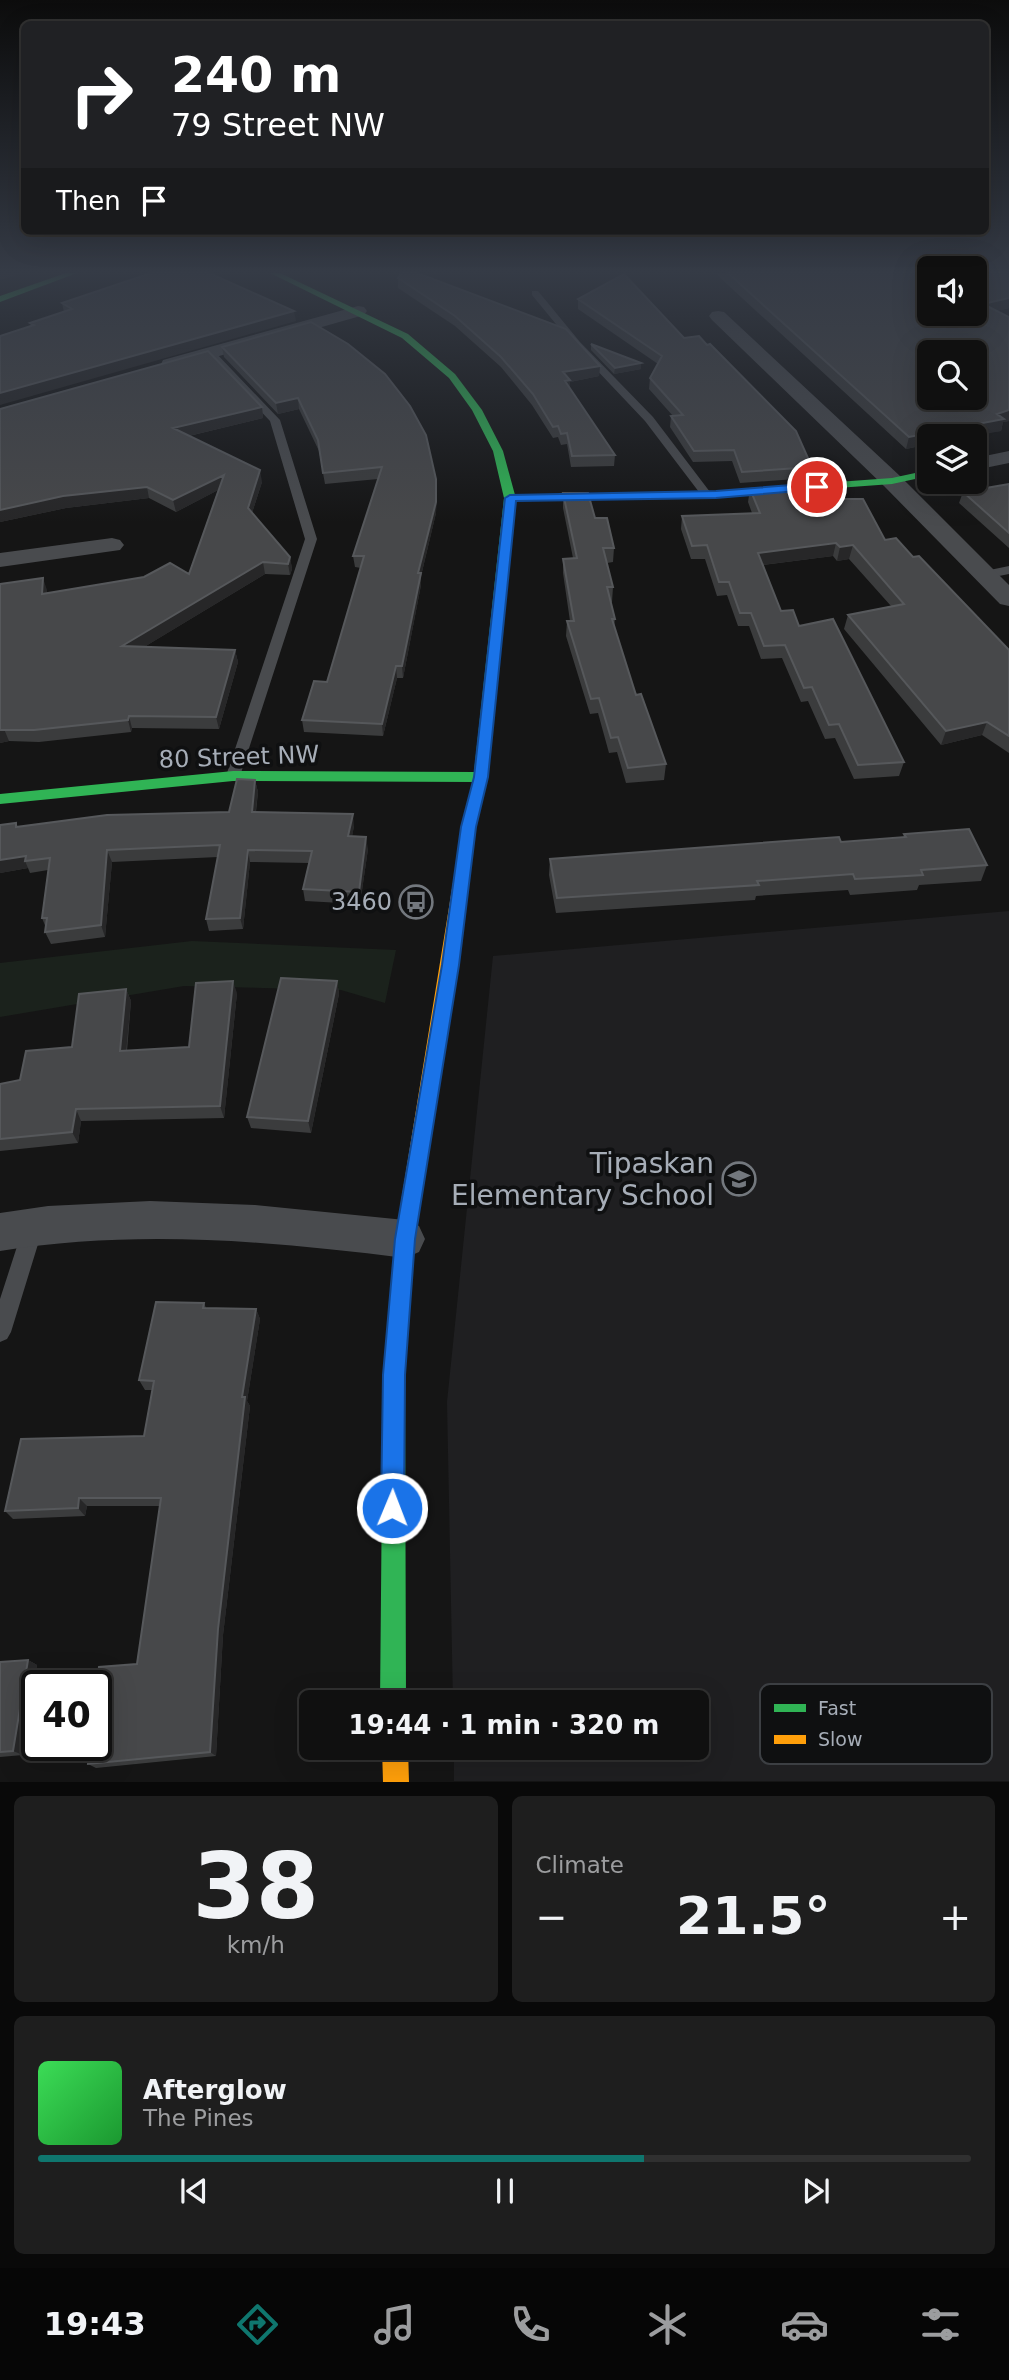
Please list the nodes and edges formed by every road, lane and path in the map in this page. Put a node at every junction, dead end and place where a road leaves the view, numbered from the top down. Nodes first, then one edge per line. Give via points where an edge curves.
1 (199, 356) edge
2 (214, 356) edge
3 (429, 356) edge
4 (589, 356) edge
5 (760, 356) edge
6 (145, 371) edge
7 (1009, 457) edge
8 (987, 462) edge
9 (917, 476) edge
10 (892, 481) junction
11 (706, 494) junction
12 (510, 498) junction
13 (112, 545) dead end
14 (0, 560) edge
15 (1009, 570) edge
16 (984, 575) junction
17 (1009, 599) edge
18 (233, 776) junction
19 (481, 777) junction
20 (0, 799) edge
21 (17, 1228) edge
22 (405, 1239) junction
23 (0, 1332) edge
24 (393, 1690) edge
25 (395, 1760) edge
26 (396, 1782) edge

1 - 6 street
2 - 18 lane via 275,420 311,539
3 - 12 street via 452,376 477,410 498,451
4 - 11 lane via 649,419
5 - 10 street
7 - 8 street
9 - 10 street
10 - 11 street
10 - 16 street
11 - 12 street
12 - 19 street
13 - 14 street
15 - 16 lane
16 - 17 street
18 - 19 street, 80 Street NW
18 - 20 street, 80 Street NW
19 - 22 street via 468,827
21 - 22 street via 84,1221 206,1223 308,1227
21 - 23 lane
22 - 24 street via 394,1375
25 - 26 street

